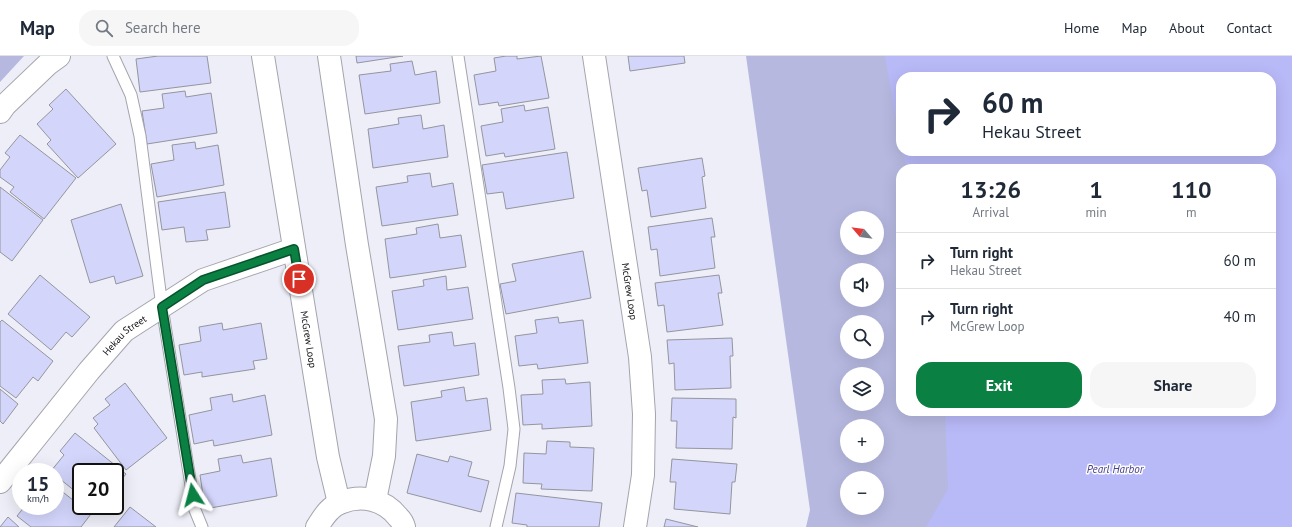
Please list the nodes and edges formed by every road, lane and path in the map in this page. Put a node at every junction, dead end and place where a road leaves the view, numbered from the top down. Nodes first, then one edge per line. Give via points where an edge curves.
1 (59, 56) edge
2 (113, 56) edge
3 (263, 56) edge
4 (329, 56) edge
5 (458, 56) edge
6 (594, 56) edge
7 (0, 112) edge
8 (294, 249) junction
9 (162, 307) junction
10 (0, 482) edge
11 (375, 500) junction
12 (338, 503) junction
13 (202, 527) edge
14 (317, 527) edge
15 (404, 527) edge
16 (496, 527) edge
17 (635, 527) edge

1 - 7 street
2 - 9 lane via 131,95 140,136
3 - 8 street, McGrew Loop
4 - 11 street via 386,419 384,456
5 - 16 lane via 514,429 510,466
6 - 17 street, McGrew Loop via 640,357 644,414 643,468
8 - 9 street, Hekau Street via 203,280
8 - 12 street, McGrew Loop via 328,457
9 - 10 street, Hekau Street via 124,331
9 - 13 lane via 195,510
11 - 12 street via 357,498
11 - 15 street via 392,509
12 - 14 street via 324,515

